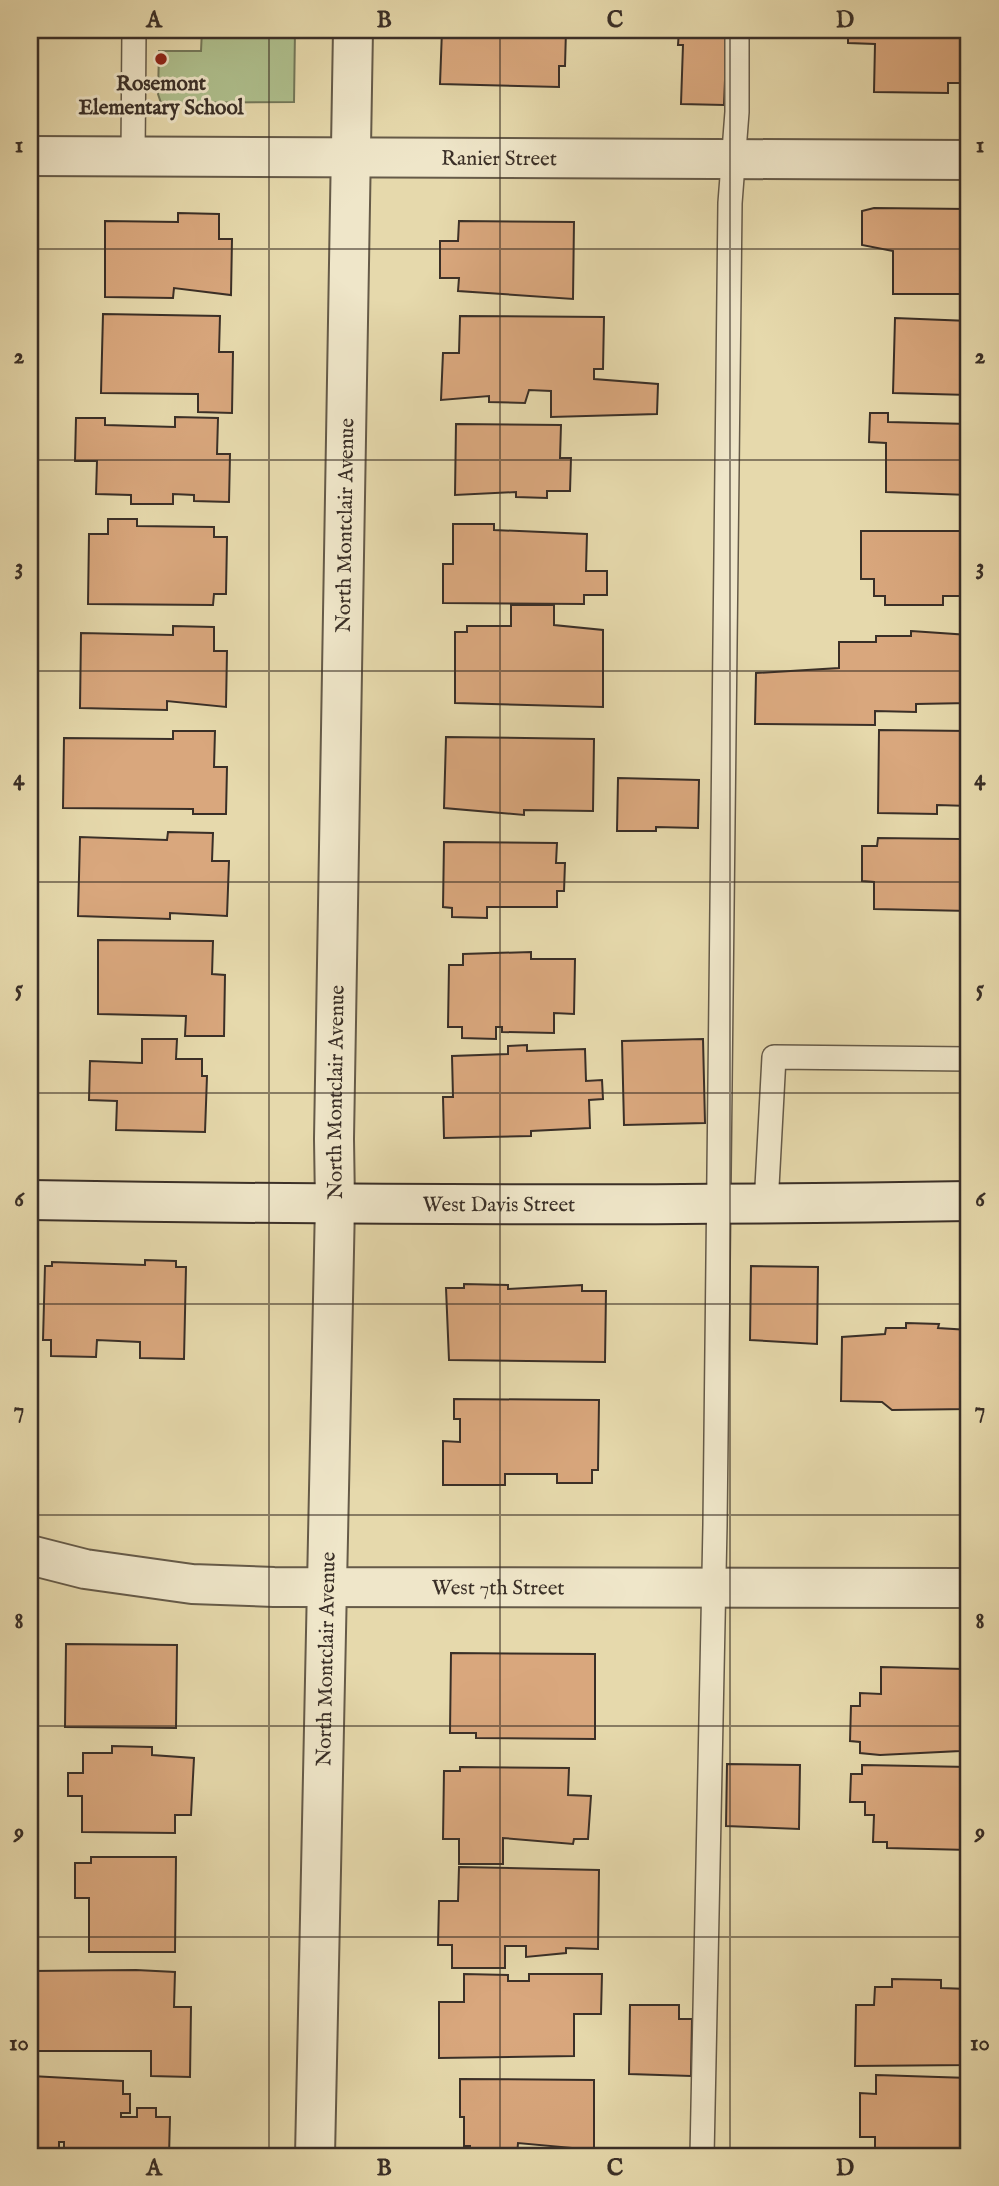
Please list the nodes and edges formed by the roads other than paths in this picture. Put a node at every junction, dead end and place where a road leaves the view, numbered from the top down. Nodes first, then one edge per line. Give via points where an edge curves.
1 (134, 30) edge
2 (353, 30) edge
3 (737, 30) edge
4 (30, 156) edge
5 (133, 156) junction
6 (351, 158) junction
7 (733, 159) junction
8 (969, 160) edge
9 (969, 1059) edge
10 (30, 1200) edge
11 (969, 1201) edge
12 (335, 1204) junction
13 (719, 1205) junction
14 (766, 1205) junction
15 (30, 1555) edge
16 (327, 1588) junction
17 (969, 1588) edge
18 (714, 1589) junction
19 (315, 2156) edge
20 (702, 2156) edge

1 - 5 lane
2 - 6 street, North Montclair Avenue
3 - 7 lane
4 - 5 street, Ranier Street
5 - 6 street, Ranier Street
6 - 7 street, Ranier Street
6 - 12 street, North Montclair Avenue
7 - 8 street, Ranier Street
7 - 13 lane
9 - 14 lane via 774,1058
10 - 12 street, West Davis Street
11 - 14 street, West Davis Street
12 - 13 street, West Davis Street
12 - 16 street, North Montclair Avenue
13 - 14 street, West Davis Street
13 - 18 lane
15 - 16 street, West 7th Street via 85,1569 192,1584
16 - 18 street, West 7th Street
16 - 19 street, North Montclair Avenue
17 - 18 street, West 7th Street
18 - 20 lane

